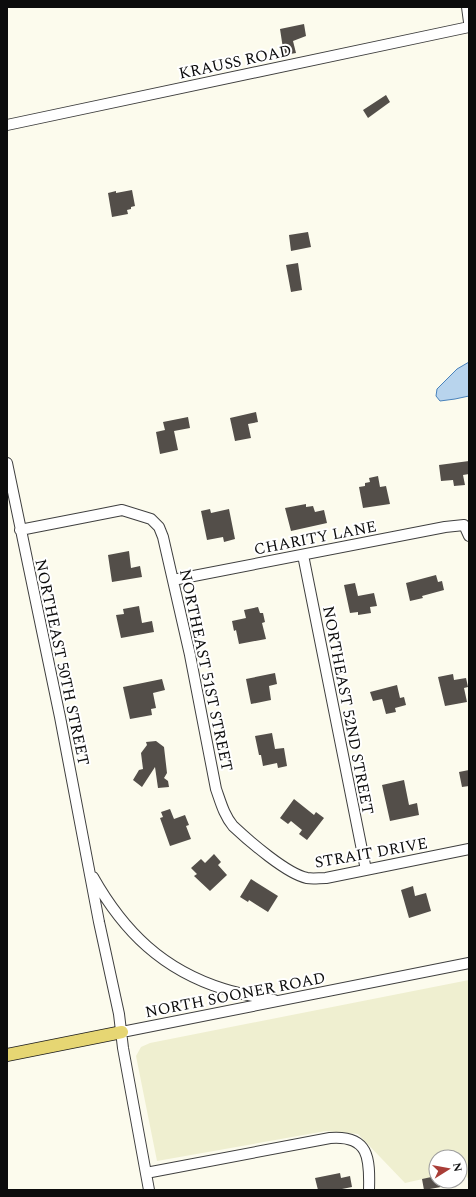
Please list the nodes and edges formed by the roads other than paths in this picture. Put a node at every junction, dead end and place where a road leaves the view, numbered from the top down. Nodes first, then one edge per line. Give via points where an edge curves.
1 (467, 7) edge
2 (469, 22) edge
3 (469, 27) edge
4 (7, 125) edge
5 (7, 462) edge
6 (20, 530) junction
7 (469, 536) edge
8 (303, 555) junction
9 (173, 580) junction
10 (227, 818) joint
11 (469, 849) edge
12 (89, 869) junction
13 (366, 870) junction
14 (469, 963) edge
15 (279, 1002) junction
16 (122, 1032) junction
17 (7, 1055) edge
18 (146, 1174) junction
19 (149, 1190) edge
20 (369, 1190) edge

1 - 2 street
3 - 4 street, KRAUSS ROAD
5 - 6 street, NORTHEAST 50TH STREET
6 - 9 street, NORTHEAST 51ST STREET via 122,510 135,513 151,519 159,527 164,537
6 - 12 street, NORTHEAST 50TH STREET
7 - 8 street, CHARITY LANE via 464,525 445,527
8 - 9 street, CHARITY LANE
8 - 13 street, NORTHEAST 52ND STREET
9 - 10 street, NORTHEAST 51ST STREET via 216,789
10 - 13 street, STRAIT DRIVE via 241,834 282,866 306,878 326,878
11 - 13 street, STRAIT DRIVE
12 - 15 street, NORTHEAST 50TH STREET via 117,915 155,954 207,983
12 - 16 street, NORTHEAST 50TH STREET
14 - 15 street, NORTH SOONER ROAD
15 - 16 street, NORTH SOONER ROAD
16 - 17 main road, NORTH SOONER ROAD
16 - 18 street, NORTHEAST 50TH STREET
18 - 19 street, NORTHEAST 50TH STREET
18 - 20 street via 342,1137 355,1141 364,1150 369,1164

